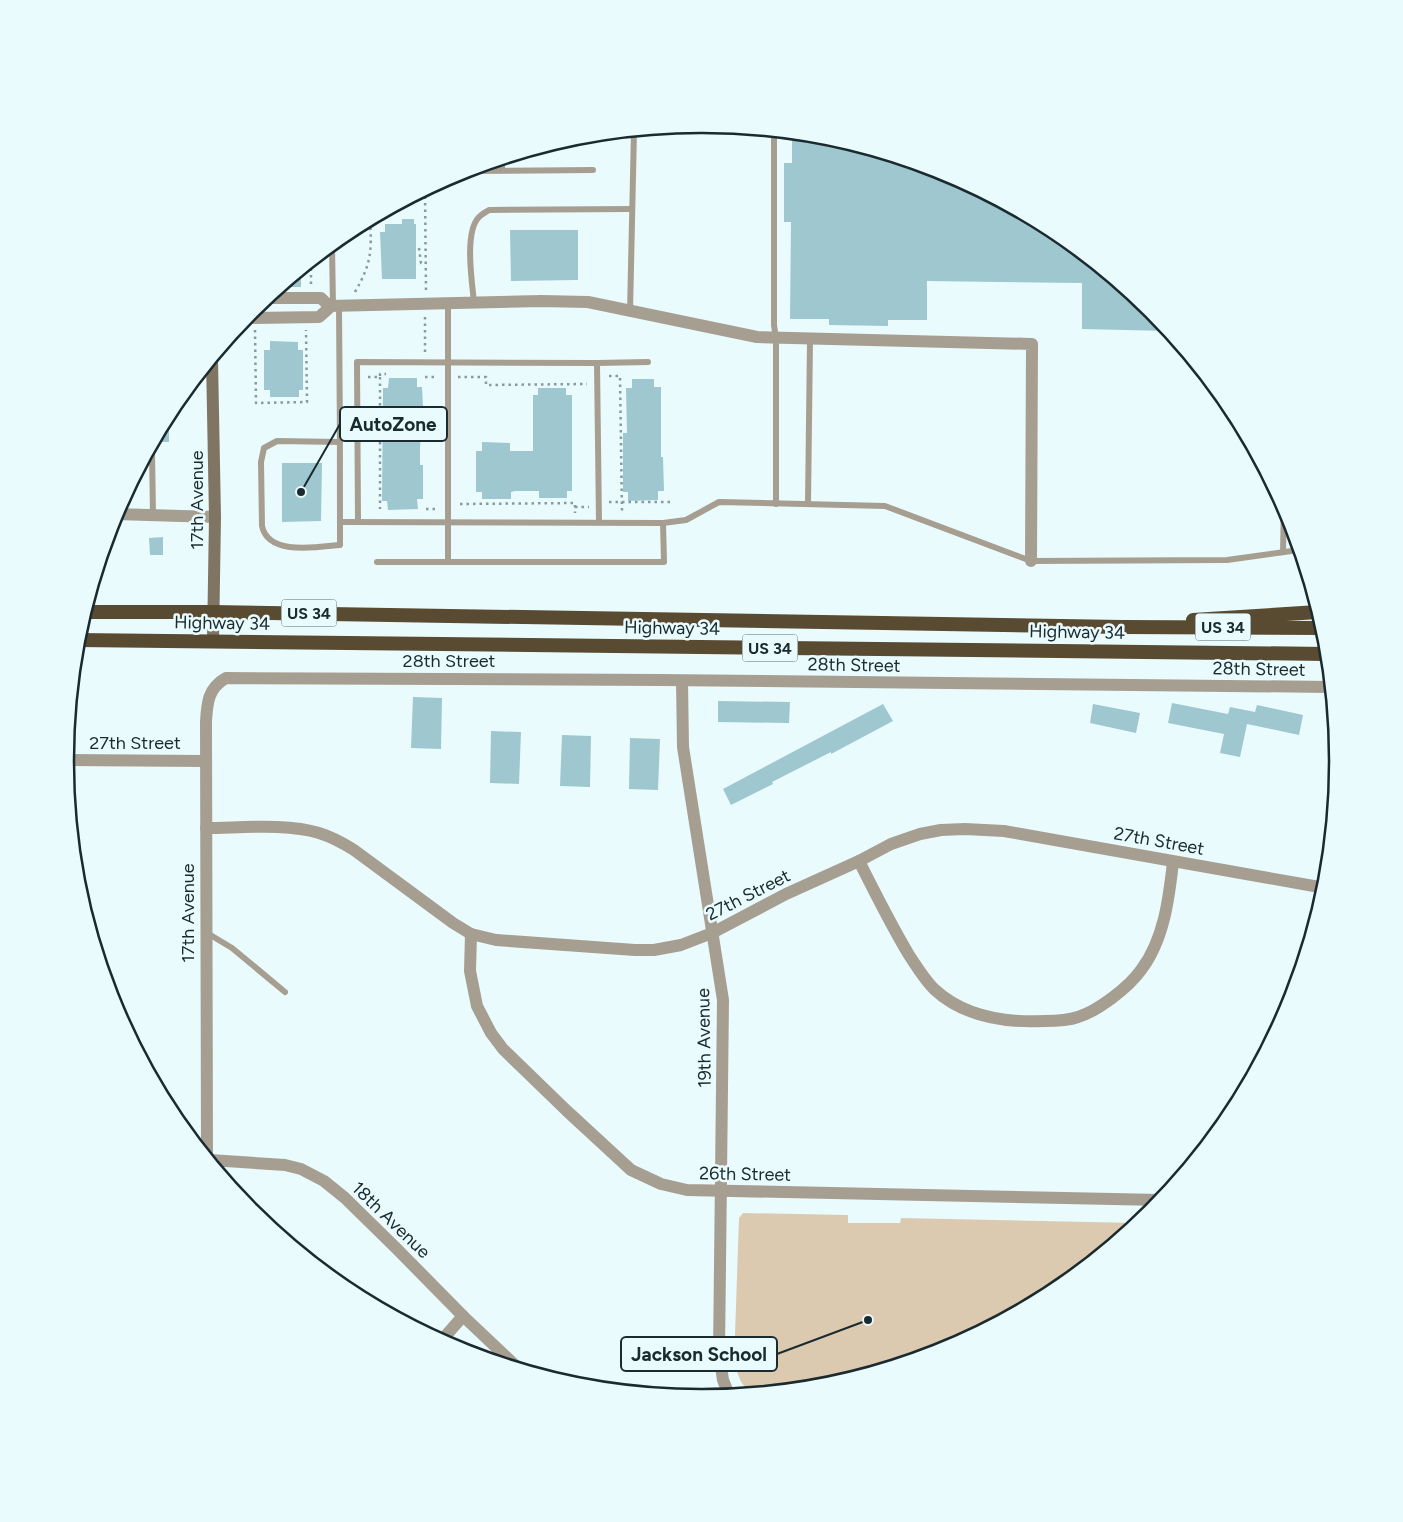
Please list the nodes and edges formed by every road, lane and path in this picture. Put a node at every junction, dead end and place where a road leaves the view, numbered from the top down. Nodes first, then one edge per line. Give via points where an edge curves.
1 (634, 138) edge
2 (774, 138) edge
3 (502, 166) edge
4 (491, 170) edge
5 (502, 170) junction
6 (593, 170) dead end
7 (425, 197) edge
8 (632, 209) junction
9 (370, 228) edge
10 (419, 248) dead end
11 (332, 254) edge
12 (426, 263) junction
13 (311, 270) edge
14 (311, 292) dead end
15 (355, 292) dead end
16 (426, 293) dead end
17 (278, 298) edge
18 (474, 302) junction
19 (448, 303) junction
20 (334, 306) junction
21 (630, 312) junction
22 (257, 318) edge
23 (425, 318) dead end
24 (255, 329) dead end
25 (306, 329) dead end
26 (776, 339) junction
27 (810, 340) junction
28 (425, 353) dead end
29 (648, 362) dead end
30 (449, 363) junction
31 (597, 363) junction
32 (212, 368) edge
33 (389, 374) dead end
34 (608, 376) dead end
35 (368, 377) dead end
36 (380, 377) junction
37 (425, 377) dead end
38 (438, 377) dead end
39 (458, 377) dead end
40 (587, 384) dead end
41 (340, 442) junction
42 (152, 458) edge
43 (609, 502) dead end
44 (622, 502) junction
45 (670, 502) dead end
46 (808, 503) junction
47 (460, 504) dead end
48 (776, 504) junction
49 (575, 507) junction
50 (589, 507) dead end
51 (380, 509) dead end
52 (426, 509) dead end
53 (439, 509) dead end
54 (575, 513) dead end
55 (622, 513) dead end
56 (125, 514) edge
57 (153, 515) junction
58 (215, 517) junction
59 (340, 522) junction
60 (358, 522) junction
61 (598, 522) junction
62 (449, 523) junction
63 (663, 523) junction
64 (1284, 527) edge
65 (1293, 551) edge
66 (1283, 552) junction
67 (1031, 561) junction
68 (377, 562) dead end
69 (448, 562) junction
70 (92, 612) edge
71 (214, 612) junction
72 (1311, 612) edge
73 (1122, 627) junction
74 (1315, 628) edge
75 (86, 640) edge
76 (213, 641) junction
77 (1320, 654) edge
78 (226, 678) joint
79 (682, 681) junction
80 (1325, 687) edge
81 (74, 760) edge
82 (205, 760) junction
83 (206, 828) junction
84 (859, 861) junction
85 (1173, 862) junction
86 (1316, 886) edge
87 (206, 932) junction
88 (712, 933) junction
89 (471, 934) junction
90 (285, 992) dead end
91 (207, 1148) edge
92 (218, 1161) edge
93 (721, 1190) junction
94 (1150, 1200) edge
95 (463, 1316) junction
96 (447, 1334) edge
97 (506, 1357) edge
98 (726, 1388) edge

1 - 8 lane
2 - 26 lane
3 - 5 lane
4 - 5 lane
5 - 6 lane
7 - 12 path
8 - 18 lane via 489,210 478,217 473,229
8 - 21 lane
9 - 15 path via 366,272
10 - 12 path via 421,263
11 - 20 lane
12 - 16 path
13 - 14 path
17 - 20 street via 320,298
18 - 19 street
18 - 21 street via 588,302
19 - 20 street
19 - 30 lane
20 - 22 street via 319,317
20 - 41 lane
21 - 26 street
23 - 28 path
24 - 25 path via 256,403 308,402
26 - 27 street
26 - 48 lane
27 - 46 lane
27 - 67 street via 1032,344
29 - 31 lane
30 - 31 lane
30 - 60 lane via 357,362
30 - 62 lane
31 - 61 lane
32 - 58 main road, 17th Avenue
33 - 36 path via 380,374
34 - 44 path via 620,376
35 - 36 path
36 - 51 path
37 - 38 path
39 - 40 path via 486,377 486,385
41 - 59 lane
41 - 59 lane via 278,441 264,448 261,462 262,526 268,539 275,544 294,547 340,545
42 - 57 lane
43 - 44 path
44 - 45 path
44 - 55 path
46 - 48 lane
46 - 67 lane via 885,506
47 - 49 path via 575,502
48 - 63 lane via 719,502 686,520
49 - 50 path
49 - 54 path
52 - 53 path
56 - 57 street
57 - 58 street
58 - 71 main road, 17th Avenue
59 - 60 lane
60 - 62 lane
61 - 62 lane
61 - 63 lane
62 - 69 lane
63 - 69 lane via 664,562
64 - 66 lane
65 - 66 lane
66 - 67 lane via 1227,560
68 - 69 lane
70 - 71 highway, Highway 34 / US 34
71 - 73 highway, Highway 34 / US 34
71 - 76 main road, 17th Avenue
72 - 73 highway via 1217,617
73 - 74 highway, Highway 34 / US 34
75 - 76 highway, Highway 34 / US 34
76 - 77 highway, Highway 34 / US 34
78 - 79 street, 28th Street
78 - 82 street, 17th Avenue via 211,690 208,700
79 - 80 street, 28th Street
79 - 88 street, 19th Avenue via 683,747
81 - 82 street, 27th Street
82 - 83 street, 17th Avenue
83 - 87 street, 17th Avenue
83 - 89 street, 27th Street via 294,828 318,832 354,850
84 - 85 street, 27th Street via 891,844 920,834 965,829 1004,831
84 - 85 street via 906,949 922,976 934,988 948,1000 977,1014 1002,1021 1022,1022 1078,1017 1115,996 1141,970 1164,921
84 - 88 street, 27th Street
85 - 86 street, 27th Street
87 - 90 lane via 232,948
87 - 91 street, 17th Avenue
88 - 89 street, 27th Street via 681,945 634,950 496,940
88 - 93 street, 19th Avenue via 723,1000
89 - 93 street, 26th Street via 470,971 478,1006 491,1033 504,1048 631,1170 672,1188
92 - 95 street, 18th Avenue via 285,1165 324,1181 398,1249
93 - 94 street, 26th Street
93 - 98 street, 19th Avenue via 719,1353
95 - 96 street
95 - 97 street, 18th Avenue

